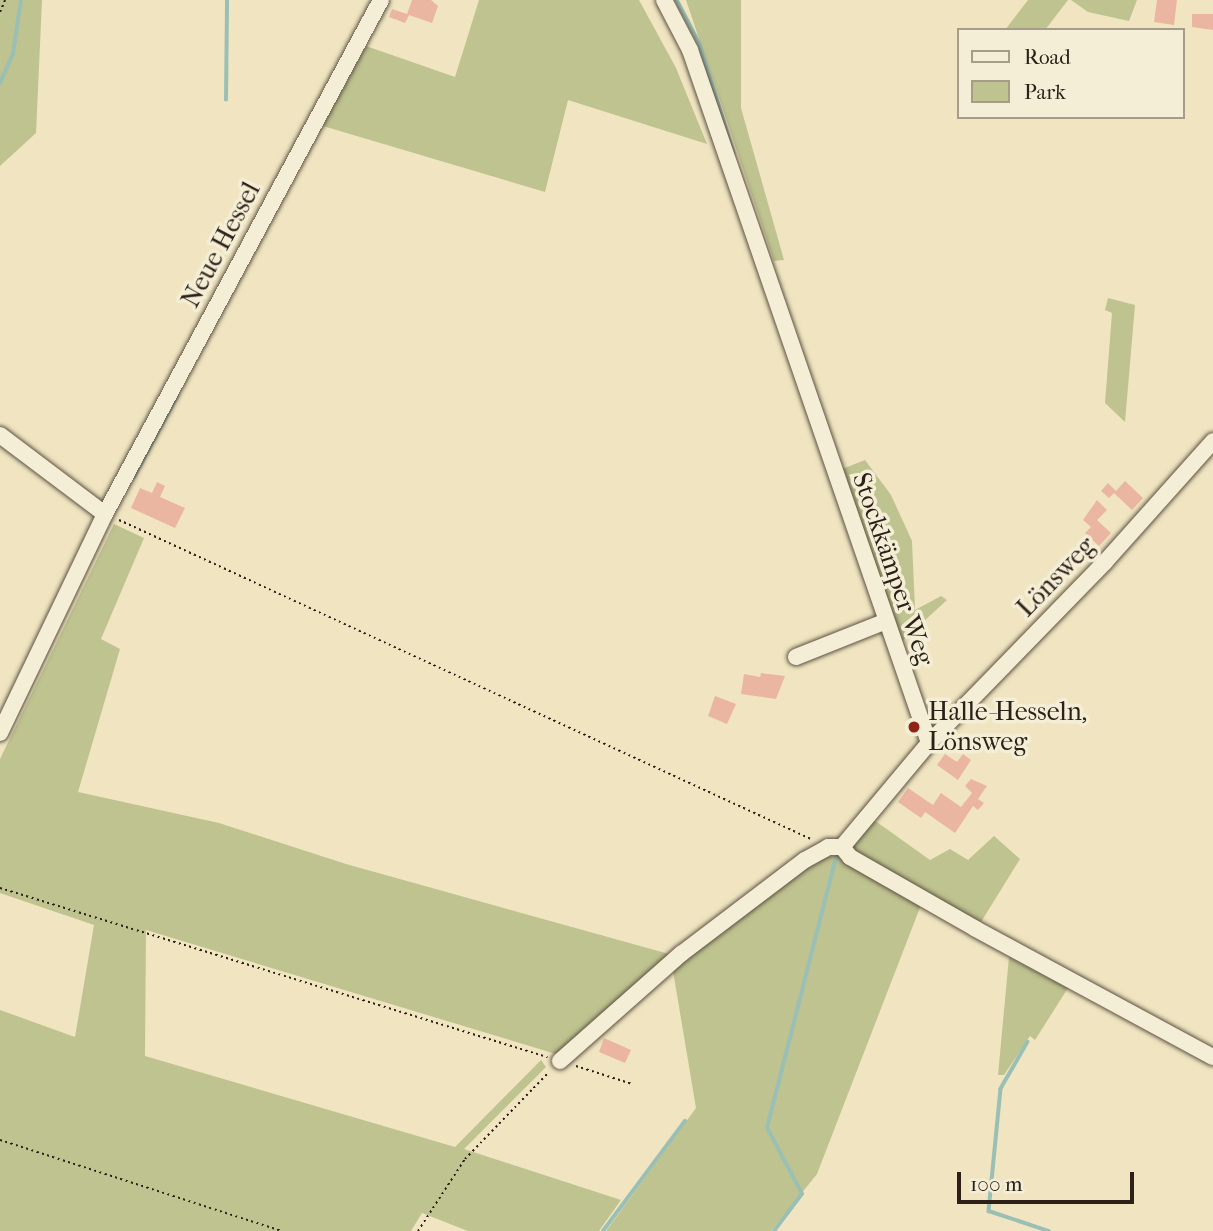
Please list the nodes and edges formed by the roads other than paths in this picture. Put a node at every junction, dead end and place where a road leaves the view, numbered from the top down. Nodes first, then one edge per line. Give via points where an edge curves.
1 (381, 0) edge
2 (664, 0) edge
3 (0, 435) edge
4 (1213, 441) edge
5 (106, 514) junction
6 (884, 622) junction
7 (796, 657) dead end
8 (0, 733) edge
9 (929, 743) junction
10 (835, 847) junction
11 (1213, 1056) edge
12 (559, 1061) road end

1 - 5 street, Neue Hessel
2 - 6 street, Stockkämper Weg via 690,50
3 - 5 street
4 - 9 street, Lönsweg via 1105,562
5 - 8 street, Neue Hessel
6 - 7 street
6 - 9 street, Stockkämper Weg
9 - 10 street
10 - 11 street via 965,923
10 - 12 street via 681,954

